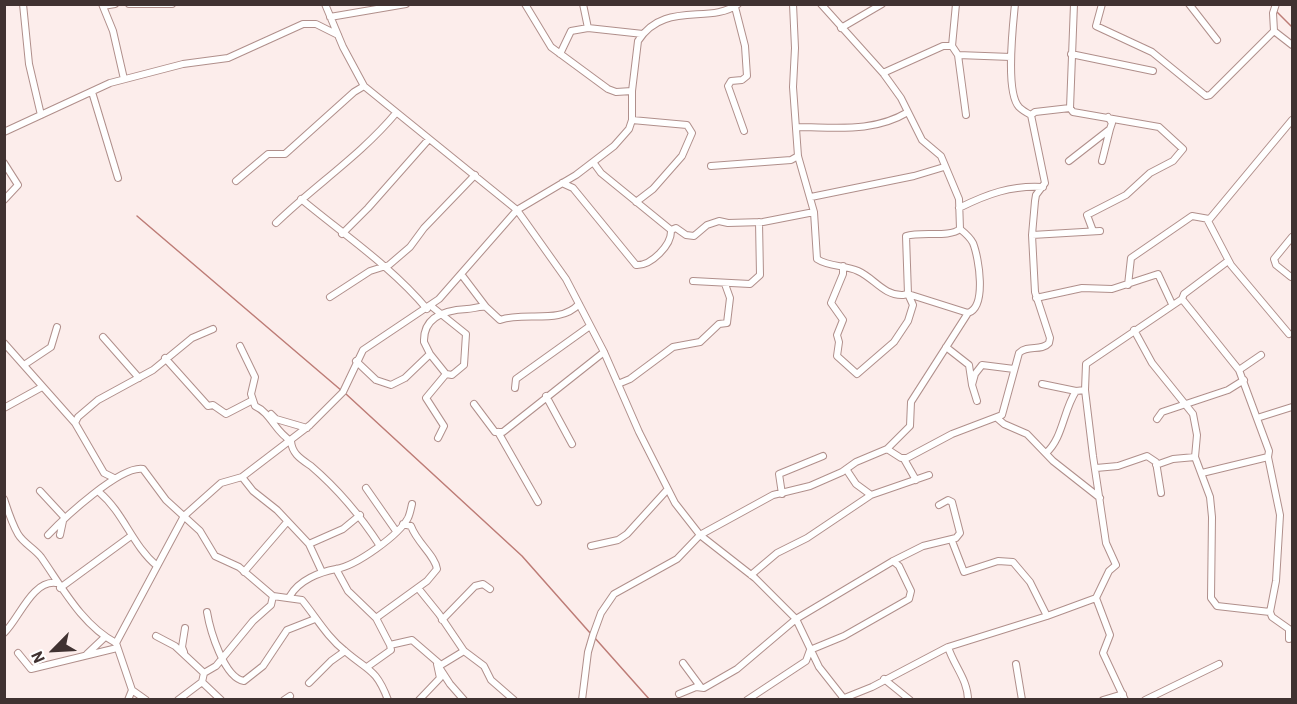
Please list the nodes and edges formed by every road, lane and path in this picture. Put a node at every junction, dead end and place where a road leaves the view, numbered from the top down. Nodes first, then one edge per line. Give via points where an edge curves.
1 (24, 4) edge
2 (115, 4) edge
3 (129, 4) edge
4 (172, 4) edge
5 (325, 4) edge
6 (406, 4) edge
7 (525, 4) edge
8 (583, 4) edge
9 (688, 4) edge
10 (794, 4) edge
11 (821, 4) edge
12 (882, 4) edge
13 (956, 4) edge
14 (1015, 4) edge
15 (1074, 4) edge
16 (1102, 4) edge
17 (1189, 4) edge
18 (1276, 4) edge
19 (102, 5) edge
20 (149, 5) edge
21 (386, 6) edge
22 (737, 6) edge
23 (688, 13) junction
24 (330, 17) junction
25 (588, 28) junction
26 (841, 28) junction
27 (1274, 31) junction
28 (643, 34) junction
29 (338, 35) junction
30 (1217, 40) dead end
31 (1292, 44) edge
32 (952, 46) junction
33 (560, 54) junction
34 (1071, 54) junction
35 (958, 55) junction
36 (1011, 57) junction
37 (1153, 71) dead end
38 (883, 73) junction
39 (124, 80) junction
40 (364, 86) junction
41 (632, 91) junction
42 (92, 92) junction
43 (1070, 108) junction
44 (908, 112) junction
45 (396, 113) junction
46 (41, 115) junction
47 (966, 115) dead end
48 (1030, 115) junction
49 (1108, 117) junction
50 (632, 120) junction
51 (1292, 120) edge
52 (796, 127) junction
53 (1110, 129) junction
54 (744, 131) dead end
55 (4, 132) edge
56 (429, 139) junction
57 (798, 156) junction
58 (1069, 161) dead end
59 (593, 162) junction
60 (1102, 162) dead end
61 (4, 164) edge
62 (711, 166) dead end
63 (944, 167) junction
64 (475, 175) junction
65 (118, 177) dead end
66 (237, 181) dead end
67 (562, 183) junction
68 (1043, 187) junction
69 (811, 196) junction
70 (301, 199) junction
71 (4, 200) edge
72 (636, 202) junction
73 (959, 208) junction
74 (517, 210) junction
75 (814, 212) junction
76 (1209, 219) junction
77 (759, 222) junction
78 (276, 223) dead end
79 (960, 229) junction
80 (671, 230) junction
81 (342, 234) junction
82 (1032, 235) junction
83 (1293, 237) edge
84 (1228, 261) junction
85 (382, 266) junction
86 (843, 266) junction
87 (461, 274) junction
88 (1291, 278) dead end
89 (693, 281) dead end
90 (725, 284) junction
91 (1128, 285) junction
92 (908, 294) junction
93 (330, 297) dead end
94 (1036, 298) junction
95 (1182, 299) junction
96 (579, 304) junction
97 (1172, 304) junction
98 (486, 307) junction
99 (429, 308) junction
100 (438, 313) junction
101 (968, 313) junction
102 (590, 326) junction
103 (57, 327) dead end
104 (213, 329) dead end
105 (1134, 330) junction
106 (1289, 334) dead end
107 (103, 337) dead end
108 (4, 343) edge
109 (240, 346) dead end
110 (946, 347) junction
111 (604, 352) junction
112 (430, 354) junction
113 (1261, 355) dead end
114 (165, 358) junction
115 (356, 361) junction
116 (24, 365) junction
117 (1014, 369) junction
118 (1239, 370) junction
119 (446, 374) junction
120 (140, 378) junction
121 (1244, 380) junction
122 (618, 384) junction
123 (1042, 384) dead end
124 (972, 386) junction
125 (42, 387) junction
126 (515, 387) dead end
127 (1085, 390) junction
128 (1076, 391) junction
129 (546, 396) junction
130 (252, 400) junction
131 (977, 401) dead end
132 (1184, 403) junction
133 (474, 404) dead end
134 (1293, 407) edge
135 (6, 408) edge
136 (267, 414) junction
137 (997, 418) junction
138 (1257, 418) junction
139 (1157, 419) dead end
140 (75, 423) junction
141 (307, 428) junction
142 (498, 432) junction
143 (438, 438) dead end
144 (291, 441) junction
145 (572, 444) dead end
146 (887, 449) junction
147 (1046, 453) junction
148 (823, 456) dead end
149 (1268, 456) junction
150 (1195, 457) junction
151 (904, 459) junction
152 (1156, 465) junction
153 (1096, 468) junction
154 (846, 469) junction
155 (1202, 472) junction
156 (929, 475) dead end
157 (242, 477) junction
158 (114, 478) junction
159 (916, 480) junction
160 (366, 488) dead end
161 (667, 490) junction
162 (40, 491) dead end
163 (99, 492) junction
164 (1161, 493) dead end
165 (782, 494) junction
166 (870, 495) junction
167 (1101, 498) junction
168 (4, 499) edge
169 (538, 502) dead end
170 (412, 504) dead end
171 (939, 505) dead end
172 (360, 515) junction
173 (184, 516) junction
174 (64, 518) junction
175 (287, 522) junction
176 (403, 524) junction
177 (396, 531) junction
178 (48, 535) dead end
179 (60, 535) dead end
180 (700, 535) junction
181 (131, 536) junction
182 (952, 542) junction
183 (309, 544) junction
184 (380, 546) junction
185 (591, 546) dead end
186 (893, 561) junction
187 (157, 566) junction
188 (336, 569) junction
189 (244, 572) junction
190 (322, 572) junction
191 (751, 575) junction
192 (58, 585) junction
193 (418, 588) junction
194 (490, 588) dead end
195 (273, 596) junction
196 (290, 596) junction
197 (1096, 598) junction
198 (207, 612) dead end
199 (1270, 612) junction
200 (1047, 616) junction
201 (376, 618) junction
202 (315, 619) junction
203 (796, 619) junction
204 (442, 620) junction
205 (1281, 621) junction
206 (1293, 622) edge
207 (185, 628) dead end
208 (4, 633) edge
209 (156, 636) dead end
210 (105, 637) junction
211 (1289, 639) dead end
212 (390, 645) junction
213 (116, 646) junction
214 (948, 647) junction
215 (810, 650) junction
216 (345, 651) junction
217 (464, 651) junction
218 (18, 653) dead end
219 (87, 654) junction
220 (186, 655) junction
221 (221, 658) junction
222 (683, 663) dead end
223 (437, 664) junction
224 (1016, 664) dead end
225 (1219, 664) dead end
226 (367, 667) junction
227 (204, 673) junction
228 (884, 679) junction
229 (202, 682) junction
230 (309, 684) dead end
231 (700, 686) junction
232 (132, 690) junction
233 (679, 694) dead end
234 (1124, 697) edge
235 (128, 699) edge
236 (146, 699) edge
237 (178, 699) edge
238 (221, 699) edge
239 (388, 699) edge
240 (419, 699) edge
241 (464, 699) edge
242 (510, 699) edge
243 (582, 699) edge
244 (747, 699) edge
245 (843, 699) edge
246 (910, 699) edge
247 (968, 699) edge
248 (1022, 699) edge
249 (1103, 699) edge
250 (1145, 699) edge

1 - 46 street via 29,64
2 - 19 street
3 - 20 street
4 - 20 street
5 - 24 street
6 - 21 street
7 - 33 street via 544,39
8 - 25 street
9 - 23 street
10 - 52 street
11 - 26 street
12 - 26 street
13 - 32 street
14 - 36 street
15 - 34 street
16 - 27 street via 1096,26 1152,52 1206,96
17 - 30 street
18 - 27 street
19 - 39 street
21 - 24 street
22 - 23 street
22 - 54 street via 747,76 731,81 728,86
23 - 28 street via 663,19
24 - 29 street
25 - 28 street
25 - 33 street via 567,34
26 - 38 street
27 - 31 street
28 - 41 street via 638,41
29 - 39 street via 316,24 303,24 228,58 183,64
29 - 40 street
32 - 35 street
32 - 38 street via 943,46
33 - 41 street via 608,89
34 - 37 street
34 - 43 street
35 - 36 street
35 - 47 street
36 - 48 street via 1015,97 1018,106
38 - 44 street
39 - 42 street
40 - 45 street
40 - 66 street via 285,154 268,154
41 - 50 street
42 - 46 street
42 - 65 street
43 - 48 street
43 - 49 street via 1073,112
44 - 52 street via 873,126
44 - 63 street via 922,140 941,156
45 - 56 street
45 - 70 street via 350,162
46 - 55 street
48 - 68 street via 1045,177
49 - 53 street
49 - 82 street via 1159,127 1183,150 1165,168 1150,173 1125,195 1087,215 1097,231
50 - 59 street via 614,146
50 - 72 street via 687,125 692,133 682,156
51 - 76 street
52 - 57 street
53 - 58 street
53 - 60 street
56 - 64 street
56 - 81 street
57 - 62 street via 791,160
57 - 69 street
59 - 67 street
59 - 72 street
61 - 71 street via 18,185
63 - 69 street
63 - 73 street via 959,199
64 - 74 street
64 - 85 street via 410,247 389,265
67 - 74 street
67 - 80 street via 573,188 636,265 649,262 661,251
68 - 73 street via 1002,190
68 - 82 street via 1036,195
69 - 75 street
70 - 78 street
70 - 81 street
72 - 80 street
73 - 79 street
74 - 87 street
74 - 96 street
75 - 77 street
75 - 86 street via 818,259
76 - 84 street via 1210,229
76 - 91 street via 1192,216 1131,258
77 - 80 street via 719,221 694,236 676,228
77 - 90 street via 760,275 750,284
79 - 92 street via 946,234 906,236
79 - 101 street via 972,242 979,275 979,300 974,311
81 - 85 street
82 - 94 street
83 - 88 street via 1274,259
84 - 95 street
84 - 106 street
85 - 93 street
85 - 99 street
86 - 92 street via 859,271 876,286 900,296
86 - 92 street via 831,305 843,320 837,334 837,357 854,373 894,342 913,305
87 - 98 street
87 - 99 street
89 - 90 street
90 - 122 street via 730,298 727,323 719,324 700,342 673,347
91 - 94 street via 1082,288
91 - 97 street via 1158,274
92 - 101 street
94 - 117 street via 1049,343 1043,348 1023,349
95 - 97 street
95 - 118 street
96 - 98 street via 563,314 500,320
96 - 102 street
97 - 105 street
98 - 100 street
99 - 100 street
99 - 115 street via 370,344
100 - 112 street via 424,334
100 - 119 street via 458,324 466,334 464,365 452,375
101 - 110 street
102 - 111 street
102 - 126 street via 516,379
103 - 116 street via 51,347
104 - 114 street via 192,338
105 - 127 street via 1086,364
105 - 132 street via 1152,363
107 - 120 street
108 - 116 street
109 - 130 street via 255,377
110 - 124 street via 969,365
110 - 146 street via 911,402 910,426
111 - 122 street
111 - 129 street
112 - 115 street via 405,378 391,385 376,380
112 - 119 street
113 - 118 street
114 - 120 street
114 - 130 street via 208,406 226,414
115 - 141 street via 343,392
116 - 125 street
117 - 124 street via 982,365
117 - 137 street via 1004,411
118 - 121 street
119 - 143 street via 426,399 444,426
120 - 140 street via 98,400
121 - 132 street via 1228,390
121 - 138 street
122 - 161 street
123 - 128 street
124 - 131 street
125 - 135 street
125 - 140 street
127 - 128 street
127 - 153 street
128 - 147 street via 1066,406 1053,447
129 - 142 street via 513,425
129 - 145 street
130 - 136 street
132 - 139 street via 1162,412
132 - 150 street via 1192,414 1197,435
133 - 142 street via 488,425
134 - 138 street
136 - 141 street
136 - 144 street
137 - 147 street via 1027,434
137 - 151 street via 952,434
138 - 149 street
140 - 158 street via 104,473
141 - 144 street
142 - 169 street
144 - 157 street
144 - 172 street via 293,452 332,484
146 - 151 street
146 - 154 street
147 - 167 street
148 - 165 street via 779,474
149 - 155 street
149 - 199 street via 1280,515
150 - 152 street
150 - 155 street
151 - 159 street
152 - 153 street via 1147,456
152 - 164 street
153 - 167 street
154 - 165 street
154 - 166 street
155 - 199 street via 1212,517 1211,598 1217,606
156 - 159 street
157 - 173 street via 221,483
157 - 175 street
158 - 163 street
158 - 173 street via 143,469 166,500
159 - 166 street
160 - 177 street
161 - 180 street
161 - 185 street via 627,534
162 - 174 street
163 - 174 street
163 - 181 street via 117,510
165 - 180 street via 772,495
166 - 191 street via 807,538 777,553
167 - 197 street via 1106,543 1116,566 1108,572
168 - 192 street via 17,533 40,556
170 - 176 street
171 - 182 street via 952,502 960,533
172 - 183 street via 343,529
172 - 184 street
173 - 187 street
173 - 189 street via 200,531 216,556
174 - 178 street
174 - 179 street
175 - 183 street
175 - 189 street
176 - 177 street
176 - 193 street via 411,526 437,565 434,575
177 - 184 street
180 - 191 street
180 - 243 street via 677,559 626,587 606,603 588,652
181 - 187 street
181 - 192 street
182 - 186 street via 923,546
182 - 200 street via 964,572 998,561 1013,562 1030,582
183 - 190 street
184 - 188 street
186 - 203 street
186 - 215 street via 911,591 909,599 844,636
187 - 213 street
188 - 190 street
188 - 201 street via 348,591
189 - 195 street
190 - 196 street via 303,582
191 - 203 street
192 - 208 street via 49,583 31,594
192 - 210 street
193 - 201 street
193 - 204 street
194 - 204 street via 483,584 475,586
195 - 196 street
195 - 221 street via 271,605
196 - 202 street via 302,600
197 - 200 street
197 - 234 street via 1110,635 1103,653
198 - 221 street
199 - 205 street
200 - 214 street
201 - 212 street
202 - 216 street
202 - 221 street via 288,630 262,666 244,681 239,681
203 - 215 street
203 - 231 street via 737,669 704,688
204 - 217 street
205 - 206 street
205 - 211 street via 1290,633
207 - 220 street via 182,647
209 - 220 street
210 - 213 street
210 - 219 street
212 - 223 street via 412,640
212 - 226 street via 391,650
213 - 219 street
213 - 232 street
214 - 228 street
214 - 247 street via 968,685
215 - 244 street via 806,661
215 - 245 street via 826,680
216 - 226 street
216 - 230 street
217 - 223 street
217 - 242 street via 484,666 491,680
218 - 219 street via 32,669
220 - 227 street
221 - 227 street
222 - 231 street
223 - 240 street via 440,678
223 - 241 street
224 - 248 street
225 - 250 street
226 - 239 street via 380,681
227 - 229 street
228 - 245 street
228 - 246 street
229 - 237 street
229 - 238 street
231 - 233 street
232 - 235 street
232 - 236 street
234 - 249 street

